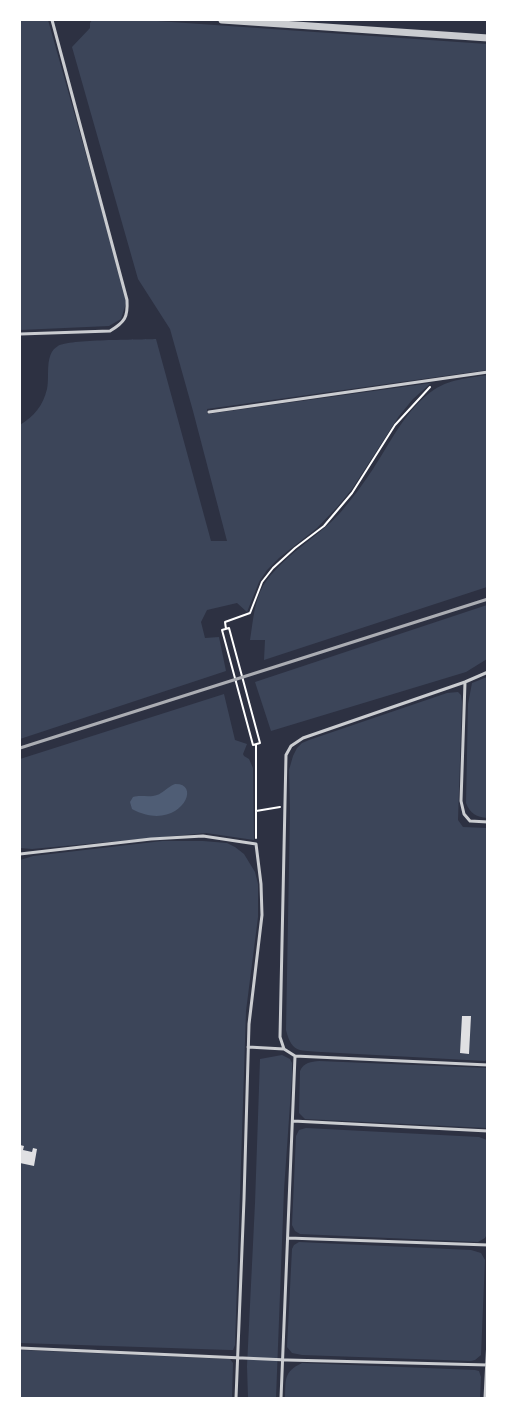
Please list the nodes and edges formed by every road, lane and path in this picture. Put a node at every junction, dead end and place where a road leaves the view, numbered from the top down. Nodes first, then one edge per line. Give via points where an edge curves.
1 (52, 20) edge
2 (222, 20) edge
3 (488, 38) edge
4 (20, 334) edge
5 (488, 372) edge
6 (439, 379) junction
7 (209, 412) dead end
8 (225, 629) junction
9 (488, 672) edge
10 (465, 682) junction
11 (257, 744) junction
12 (285, 807) junction
13 (256, 811) junction
14 (488, 822) edge
15 (256, 844) junction
16 (20, 854) edge
17 (248, 1047) junction
18 (284, 1049) junction
19 (295, 1056) junction
20 (488, 1065) edge
21 (293, 1121) junction
22 (488, 1131) edge
23 (288, 1238) junction
24 (488, 1245) edge
25 (488, 1339) edge
26 (20, 1348) edge
27 (238, 1357) junction
28 (282, 1360) junction
29 (487, 1365) edge
30 (236, 1398) edge
31 (281, 1398) edge
32 (485, 1398) edge

1 - 4 lane via 128,310 125,320 110,331
2 - 3 street
5 - 6 lane
6 - 7 lane
6 - 8 path via 395,425 352,493 324,526 273,568 262,582 250,613 225,622
8 - 11 path
8 - 11 path
9 - 10 lane
10 - 12 lane via 303,738 291,746 286,755
10 - 14 lane via 461,801 464,814 471,821
11 - 13 path
12 - 13 path
12 - 18 lane via 280,1036
13 - 15 path
15 - 16 lane via 203,836
15 - 17 lane via 262,915
17 - 18 lane
17 - 27 lane
18 - 19 lane
19 - 20 lane
19 - 21 lane
21 - 22 lane
21 - 23 lane
23 - 24 lane
23 - 28 lane
25 - 29 lane
26 - 27 lane
27 - 28 lane
27 - 30 lane
28 - 29 lane
28 - 31 lane
29 - 32 lane

